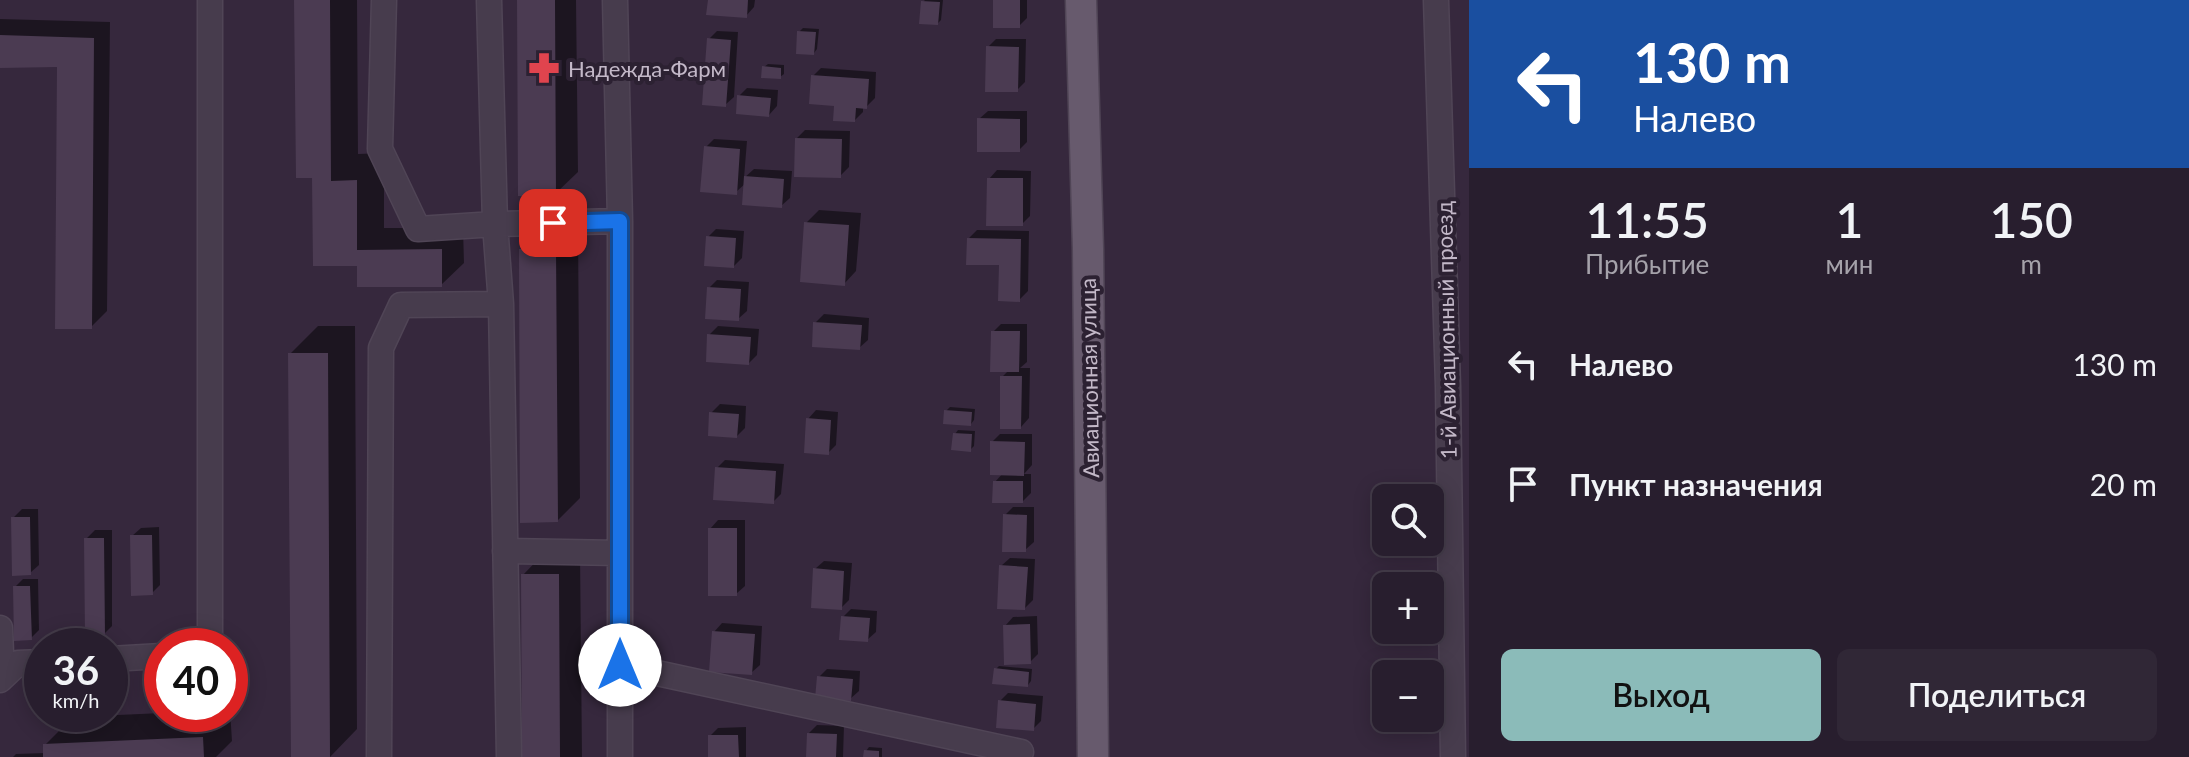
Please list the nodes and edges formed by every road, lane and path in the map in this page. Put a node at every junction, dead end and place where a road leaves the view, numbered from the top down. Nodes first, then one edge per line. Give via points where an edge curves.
1 (210, 0) edge
2 (384, 0) edge
3 (489, 0) edge
4 (615, 0) edge
5 (1081, 0) edge
6 (1436, 0) edge
7 (620, 221) junction
8 (495, 224) junction
9 (501, 304) junction
10 (505, 551) junction
11 (620, 553) junction
12 (0, 628) edge
13 (210, 628) edge
14 (24, 663) edge
15 (620, 665) junction
16 (1, 679) edge
17 (1021, 752) dead end
18 (379, 757) edge
19 (509, 757) edge
20 (620, 757) edge
21 (1093, 757) edge
22 (1453, 757) edge

1 - 13 street
2 - 8 street via 380,149 418,229
3 - 8 street
4 - 7 street
5 - 21 main road, Авиационная улица
6 - 22 street, 1-й Авиационный проезд
7 - 8 street
7 - 11 street
8 - 9 street
9 - 10 street
9 - 18 street via 401,305 381,348
10 - 11 street
10 - 19 street
11 - 15 street
12 - 16 street
14 - 16 street
15 - 17 street
15 - 20 street

